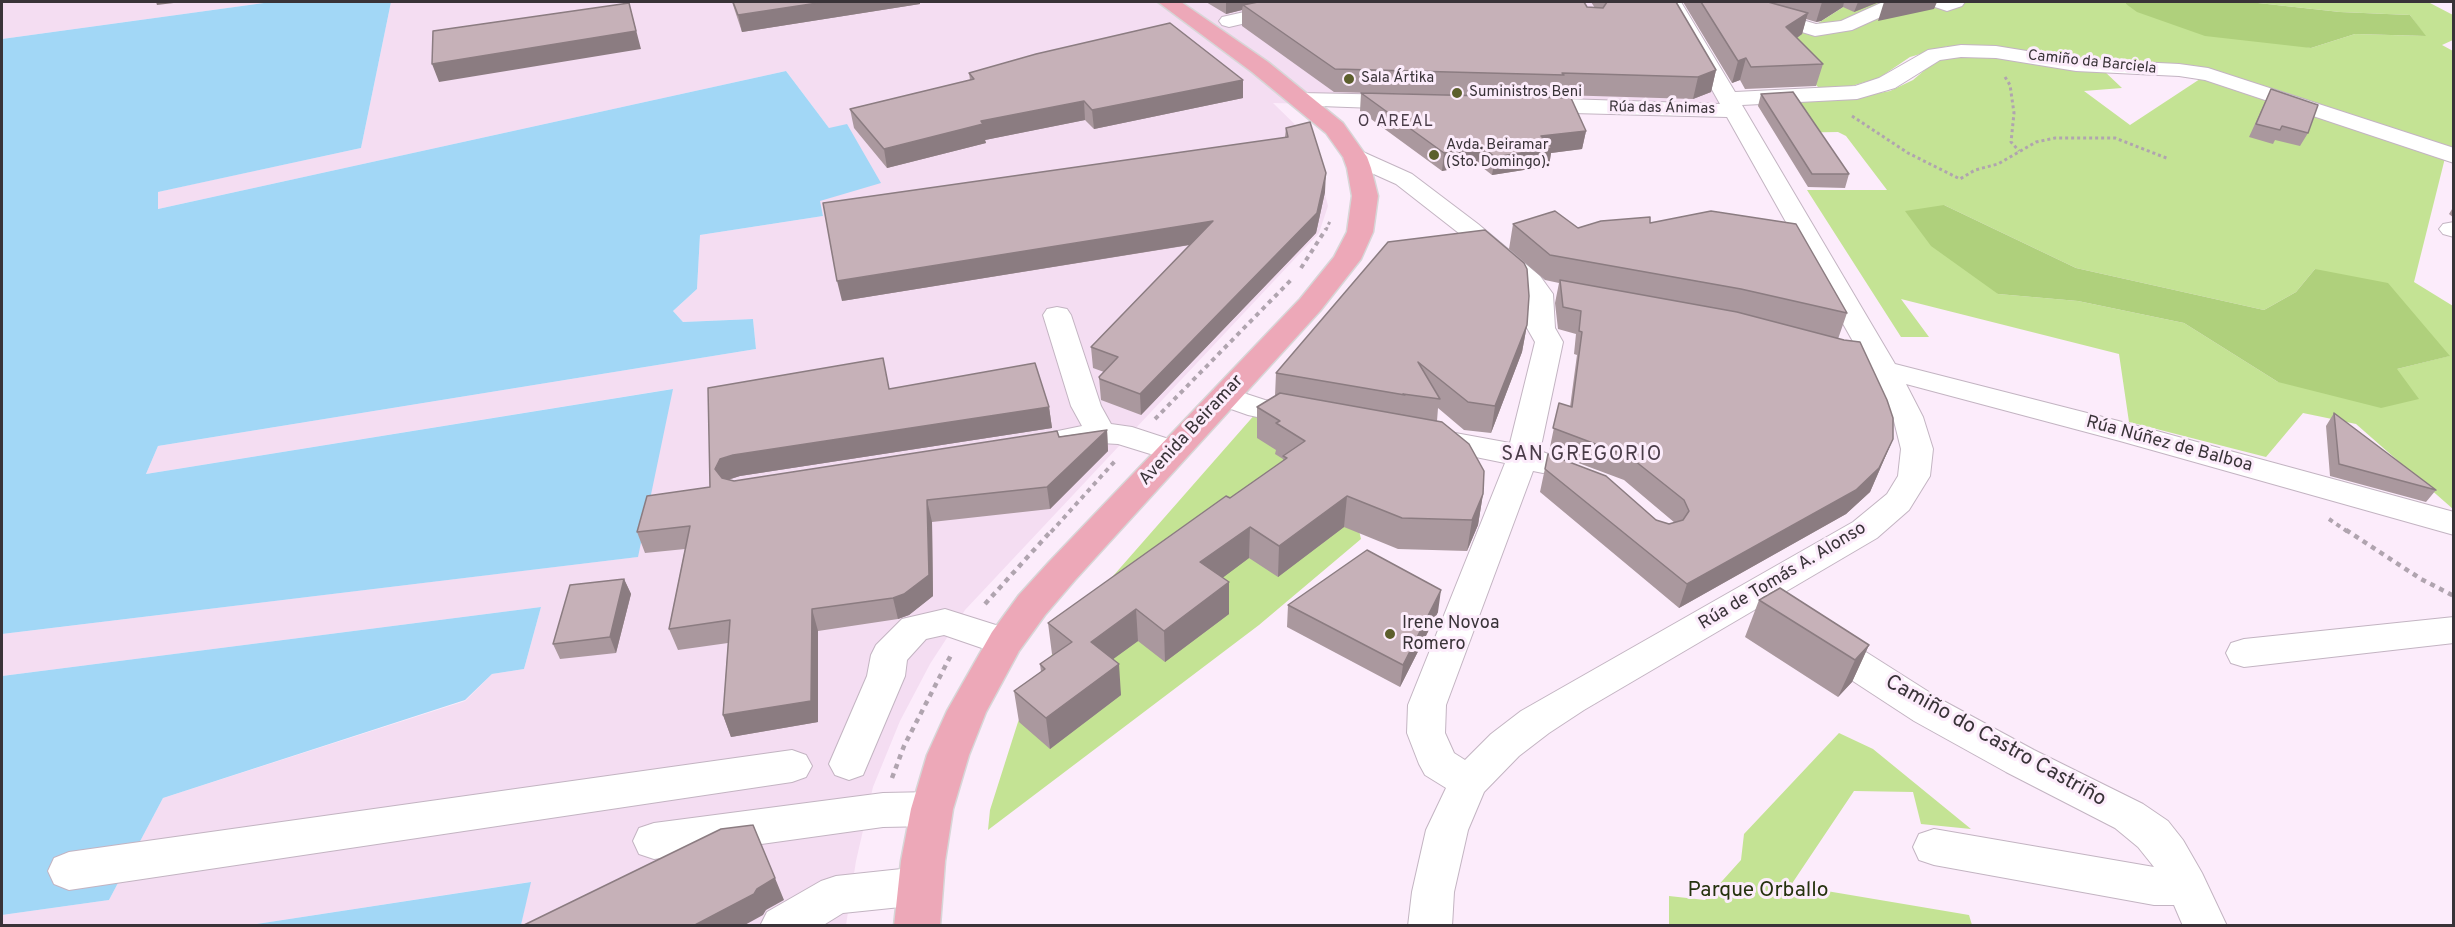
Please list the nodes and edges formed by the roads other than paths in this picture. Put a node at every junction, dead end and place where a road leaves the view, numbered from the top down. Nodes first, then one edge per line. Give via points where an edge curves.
1 (1168, 2) edge
2 (1312, 2) edge
3 (1672, 2) edge
4 (1723, 2) edge
5 (1789, 2) edge
6 (1898, 2) edge
7 (1939, 2) edge
8 (1955, 2) edge
9 (1771, 17) junction
10 (1228, 21) dead end
11 (1301, 99) junction
12 (1422, 103) edge
13 (1517, 105) edge
14 (1731, 105) junction
15 (2454, 156) edge
16 (1355, 157) junction
17 (1057, 315) dead end
18 (1868, 361) junction
19 (1225, 396) junction
20 (1328, 421) edge
21 (1397, 433) edge
22 (1031, 444) edge
23 (1111, 444) junction
24 (1173, 451) junction
25 (1523, 456) junction
26 (1568, 472) edge
27 (2454, 524) edge
28 (1776, 612) junction
29 (2454, 630) edge
30 (1005, 642) junction
31 (2244, 653) dead end
32 (849, 764) dead end
33 (792, 766) dead end
34 (1469, 782) junction
35 (932, 809) junction
36 (654, 841) dead end
37 (1934, 847) dead end
38 (69, 871) dead end
39 (2187, 886) junction
40 (919, 906) edge
41 (782, 926) edge
42 (1430, 926) edge
43 (2205, 926) edge

1 - 11 main road, Avenida Beiramar
2 - 10 street
3 - 14 street, Rúa de Tomás A. Alonso
4 - 9 street
5 - 9 street
6 - 9 street via 1845,26 1825,29 1806,29
7 - 8 street
11 - 12 street
11 - 16 main road, Avenida Beiramar via 1335,128
13 - 14 street, Rúa das Ánimas
14 - 15 street, Camiño da Barciela via 1857,92 1895,80 1935,54 1977,51 2076,64 2208,74
14 - 18 street, Rúa de Tomás A. Alonso
16 - 19 main road, Avenida Beiramar via 1365,196 1364,215 1347,259
16 - 25 street via 1404,179 1549,292 1541,328 1549,342
17 - 23 street via 1086,406
18 - 27 street, Rúa Núñez de Balboa
18 - 28 street, Rúa de Tomás A. Alonso via 1908,417 1917,449 1914,476 1898,502
19 - 20 street via 1259,408
19 - 24 main road, Avenida Beiramar
21 - 25 street
22 - 23 street
23 - 24 street via 1137,438
24 - 30 main road, Avenida Beiramar via 1032,605
25 - 26 street
25 - 34 street via 1427,705 1426,733 1439,764
28 - 34 street, Rúa de Tomás A. Alonso via 1536,722 1505,745
28 - 39 street, Camiño do Castro Castriño via 1927,710 2129,816 2153,834
29 - 31 street
30 - 32 street via 945,622 915,628 889,654 886,676
30 - 35 main road, Avenida Beiramar via 948,755
33 - 38 street
34 - 42 street, Rúa de Tomás A. Alonso via 1444,839 1432,892
35 - 36 street via 883,810
35 - 40 main road, Avenida Beiramar
37 - 39 street via 2154,886
39 - 43 street, Camiño do Castro Castriño
40 - 41 street via 836,895

